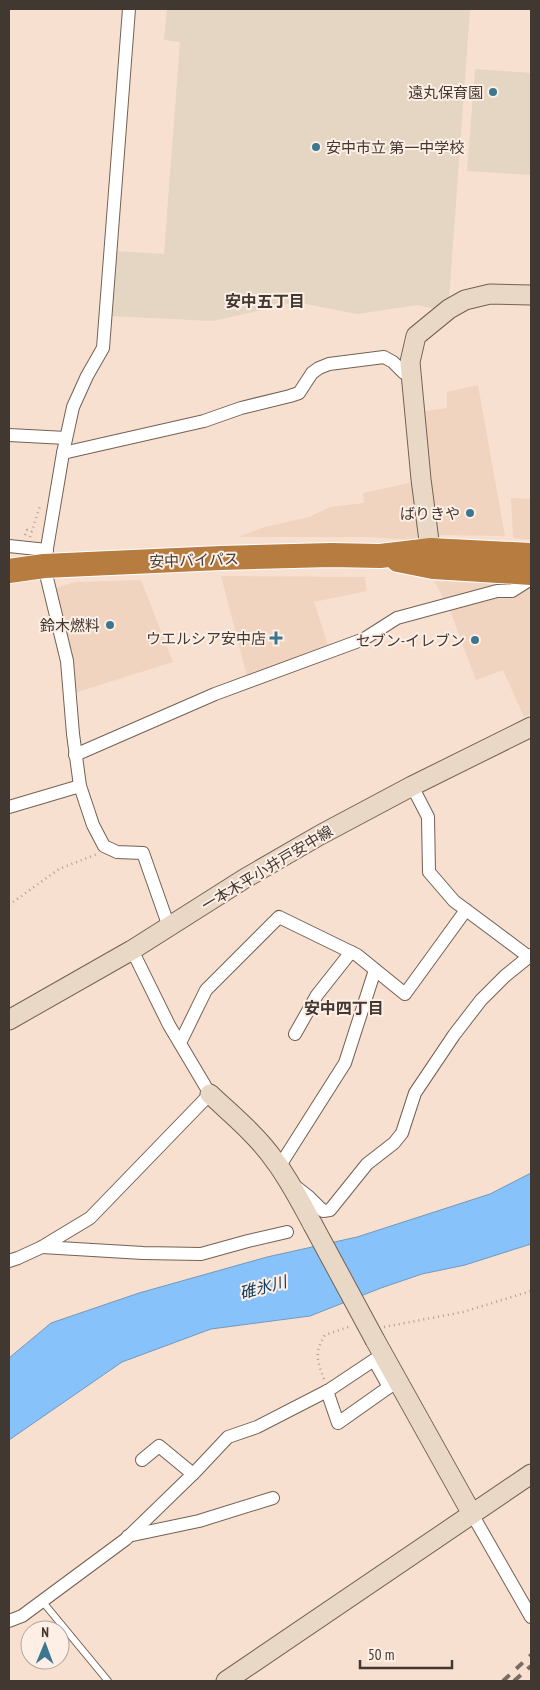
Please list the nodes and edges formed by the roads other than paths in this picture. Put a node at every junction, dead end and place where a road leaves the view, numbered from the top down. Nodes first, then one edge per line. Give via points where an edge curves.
1 (129, 9) edge
2 (531, 295) edge
3 (411, 372) junction
4 (9, 435) edge
5 (66, 438) junction
6 (63, 452) junction
7 (9, 546) edge
8 (531, 554) edge
9 (45, 558) junction
10 (432, 559) junction
11 (9, 571) edge
12 (531, 573) edge
13 (531, 579) edge
14 (531, 727) edge
15 (75, 755) junction
16 (80, 786) junction
17 (412, 786) junction
18 (9, 807) edge
19 (466, 910) junction
20 (170, 927) junction
21 (132, 950) junction
22 (351, 952) junction
23 (530, 956) edge
24 (375, 970) junction
25 (9, 1020) edge
26 (295, 1034) dead end
27 (180, 1043) junction
28 (210, 1094) junction
29 (279, 1167) junction
30 (290, 1183) junction
31 (287, 1232) dead end
32 (42, 1247) junction
33 (9, 1261) edge
34 (393, 1384) junction
35 (328, 1390) junction
36 (142, 1460) dead end
37 (193, 1474) junction
38 (531, 1474) edge
39 (273, 1498) dead end
40 (472, 1514) junction
41 (128, 1536) junction
42 (42, 1601) junction
43 (531, 1617) edge
44 (9, 1621) edge
45 (108, 1681) edge
46 (226, 1681) edge

1 - 5 street via 103,348 73,407
2 - 3 street via 490,294 466,300 449,310 416,336
3 - 6 street via 404,373 384,357 329,364 312,373 299,393 290,396 204,421
3 - 10 street
4 - 5 street
5 - 6 street
6 - 9 street
7 - 9 street
8 - 10 highway, 安中バイパス
9 - 10 highway, 安中バイパス via 380,556
9 - 11 highway, 安中バイパス
9 - 15 street via 67,661
10 - 12 highway, 安中バイパス
13 - 15 street via 512,591 497,591 397,618 364,639 215,694
14 - 17 street, 一本木平小井戸安中線
15 - 16 street
16 - 18 street
16 - 20 street via 104,846 117,852 143,853
17 - 19 street via 428,817 429,872
17 - 20 street, 一本木平小井戸安中線 via 244,879
19 - 23 street
19 - 24 street via 405,994
20 - 21 street, 一本木平小井戸安中線
21 - 25 street, 一本木平小井戸安中線
21 - 27 street
22 - 24 street
22 - 26 street via 317,994
22 - 27 street via 279,917 206,990
23 - 30 street via 481,1000 415,1092 402,1133 367,1164 330,1210 323,1211
24 - 29 street via 346,1063
27 - 28 street
28 - 29 street via 254,1136
28 - 32 street via 90,1218
29 - 30 street
30 - 34 street, bridge via 379,1333
31 - 32 street via 201,1254
32 - 33 street
34 - 35 street via 374,1360
34 - 35 street via 338,1423
34 - 40 street
35 - 37 street via 257,1427 228,1437
36 - 37 street via 159,1446
37 - 41 street
38 - 40 street
39 - 41 street via 199,1521
40 - 43 street
40 - 46 street
41 - 42 street
42 - 44 street
42 - 45 lane

